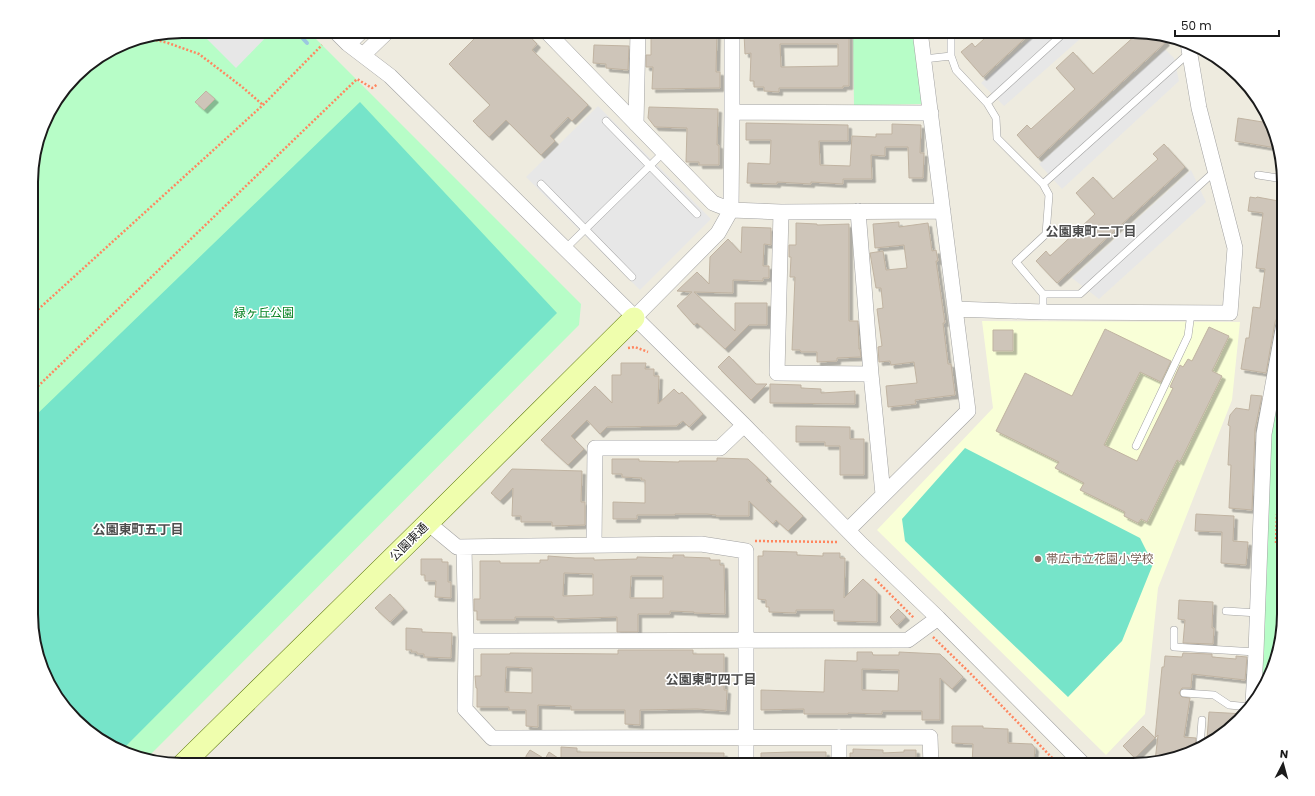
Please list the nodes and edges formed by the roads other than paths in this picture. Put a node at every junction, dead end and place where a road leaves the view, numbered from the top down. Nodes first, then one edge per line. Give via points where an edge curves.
1 (342, 38) edge
2 (354, 38) edge
3 (388, 38) edge
4 (553, 38) edge
5 (638, 38) edge
6 (732, 38) edge
7 (921, 38) edge
8 (951, 38) edge
9 (1058, 38) edge
10 (348, 44) junction
11 (1188, 49) edge
12 (1189, 50) edge
13 (362, 55) junction
14 (951, 56) junction
15 (924, 59) junction
16 (987, 103) junction
17 (732, 112) junction
18 (931, 113) junction
19 (606, 121) dead end
20 (636, 124) junction
21 (664, 152) junction
22 (650, 166) junction
23 (1215, 171) junction
24 (1258, 175) dead end
25 (1277, 178) edge
26 (542, 184) dead end
27 (1042, 184) junction
28 (731, 210) junction
29 (858, 211) junction
30 (943, 211) junction
31 (781, 212) junction
32 (697, 214) dead end
33 (585, 229) junction
34 (565, 249) junction
35 (632, 277) dead end
36 (1043, 294) junction
37 (955, 309) junction
38 (1043, 312) junction
39 (1191, 313) junction
40 (634, 318) junction
41 (1277, 362) edge
42 (871, 374) junction
43 (744, 425) junction
44 (1136, 446) dead end
45 (883, 494) junction
46 (428, 523) junction
47 (848, 530) junction
48 (594, 545) junction
49 (464, 547) junction
50 (1226, 611) dead end
51 (1258, 613) junction
52 (938, 618) junction
53 (1174, 630) dead end
54 (466, 641) junction
55 (746, 641) junction
56 (1256, 652) junction
57 (1254, 692) edge
58 (1184, 693) dead end
59 (1243, 706) edge
60 (1202, 720) dead end
61 (746, 737) junction
62 (840, 737) junction
63 (1200, 741) edge
64 (189, 758) edge
65 (746, 758) edge
66 (839, 758) edge
67 (931, 758) edge
68 (1075, 758) edge

1 - 10 street
2 - 10 street
3 - 13 street
4 - 20 street
5 - 20 street
6 - 17 street
7 - 15 street
8 - 14 lane
9 - 16 lane
10 - 13 street
11 - 27 lane
12 - 23 street via 1199,108
13 - 34 street via 390,76
14 - 15 lane
14 - 16 lane via 956,70
15 - 18 street
16 - 27 lane via 996,118 997,138
17 - 18 street
17 - 28 street
18 - 30 street
19 - 22 lane
20 - 21 street
21 - 22 lane
21 - 28 street via 713,203
22 - 32 lane
22 - 33 lane
23 - 36 lane via 1080,294
23 - 39 street via 1235,248 1230,313
24 - 25 lane
26 - 33 lane
27 - 36 lane via 1049,195 1046,234 1016,262
28 - 31 street
28 - 40 street via 718,233
29 - 30 street
29 - 31 street
29 - 42 street
30 - 37 street
31 - 42 street via 777,374
33 - 34 lane
33 - 35 lane
34 - 40 street
36 - 38 lane
37 - 38 street
37 - 45 street via 968,411
38 - 39 street
39 - 44 lane via 1188,336
40 - 43 street
40 - 46 street, 公園東通
41 - 51 street via 1264,434
42 - 45 street
43 - 47 street
43 - 48 street via 720,448 595,448
45 - 47 street
46 - 49 street via 457,547
46 - 64 street, 公園東通
47 - 52 street
48 - 49 street
48 - 55 street via 701,544 746,551
49 - 54 street
50 - 51 lane
51 - 56 street
52 - 55 street via 908,640
52 - 68 street
53 - 56 lane via 1174,648
54 - 55 street
54 - 61 street via 465,709 492,738
55 - 61 street
56 - 57 street
58 - 59 lane via 1214,695 1229,705
60 - 63 lane
61 - 62 street
61 - 65 street
62 - 66 street
62 - 67 street via 930,737

